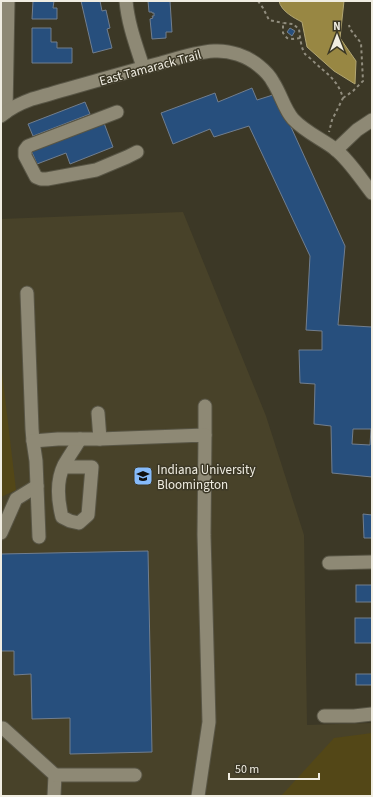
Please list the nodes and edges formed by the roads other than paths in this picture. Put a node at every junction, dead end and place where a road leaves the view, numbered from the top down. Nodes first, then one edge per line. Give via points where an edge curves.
1 (8, 1) edge
2 (126, 1) edge
3 (143, 67) junction
4 (117, 112) dead end
5 (4, 114) edge
6 (372, 120) edge
7 (331, 146) junction
8 (137, 152) dead end
9 (372, 193) edge
10 (27, 293) dead end
11 (205, 406) dead end
12 (98, 413) dead end
13 (205, 435) junction
14 (100, 438) junction
15 (80, 439) junction
16 (33, 441) junction
17 (64, 467) dead end
18 (37, 486) junction
19 (1, 533) edge
20 (39, 537) dead end
21 (329, 562) dead end
22 (372, 562) edge
23 (372, 714) edge
24 (324, 716) dead end
25 (3, 728) dead end
26 (135, 775) dead end
27 (55, 776) junction
28 (54, 796) edge
29 (198, 796) edge

1 - 5 street
2 - 3 street via 130,27
3 - 5 street, East Tamarack Trail via 32,99
3 - 7 street, East Tamarack Trail via 214,51 237,54 260,66 273,82 292,118
4 - 8 street via 28,146 25,156 36,177 47,178 96,170
6 - 7 street
7 - 9 street, East Tamarack Trail via 353,168
10 - 16 street
11 - 13 street
12 - 14 street
13 - 14 street
13 - 29 street via 204,535 209,722
14 - 15 street
15 - 16 street
15 - 17 street
16 - 18 street
18 - 19 street via 16,498
18 - 20 street
21 - 22 street
23 - 24 street
25 - 27 street
26 - 27 street
27 - 28 street

